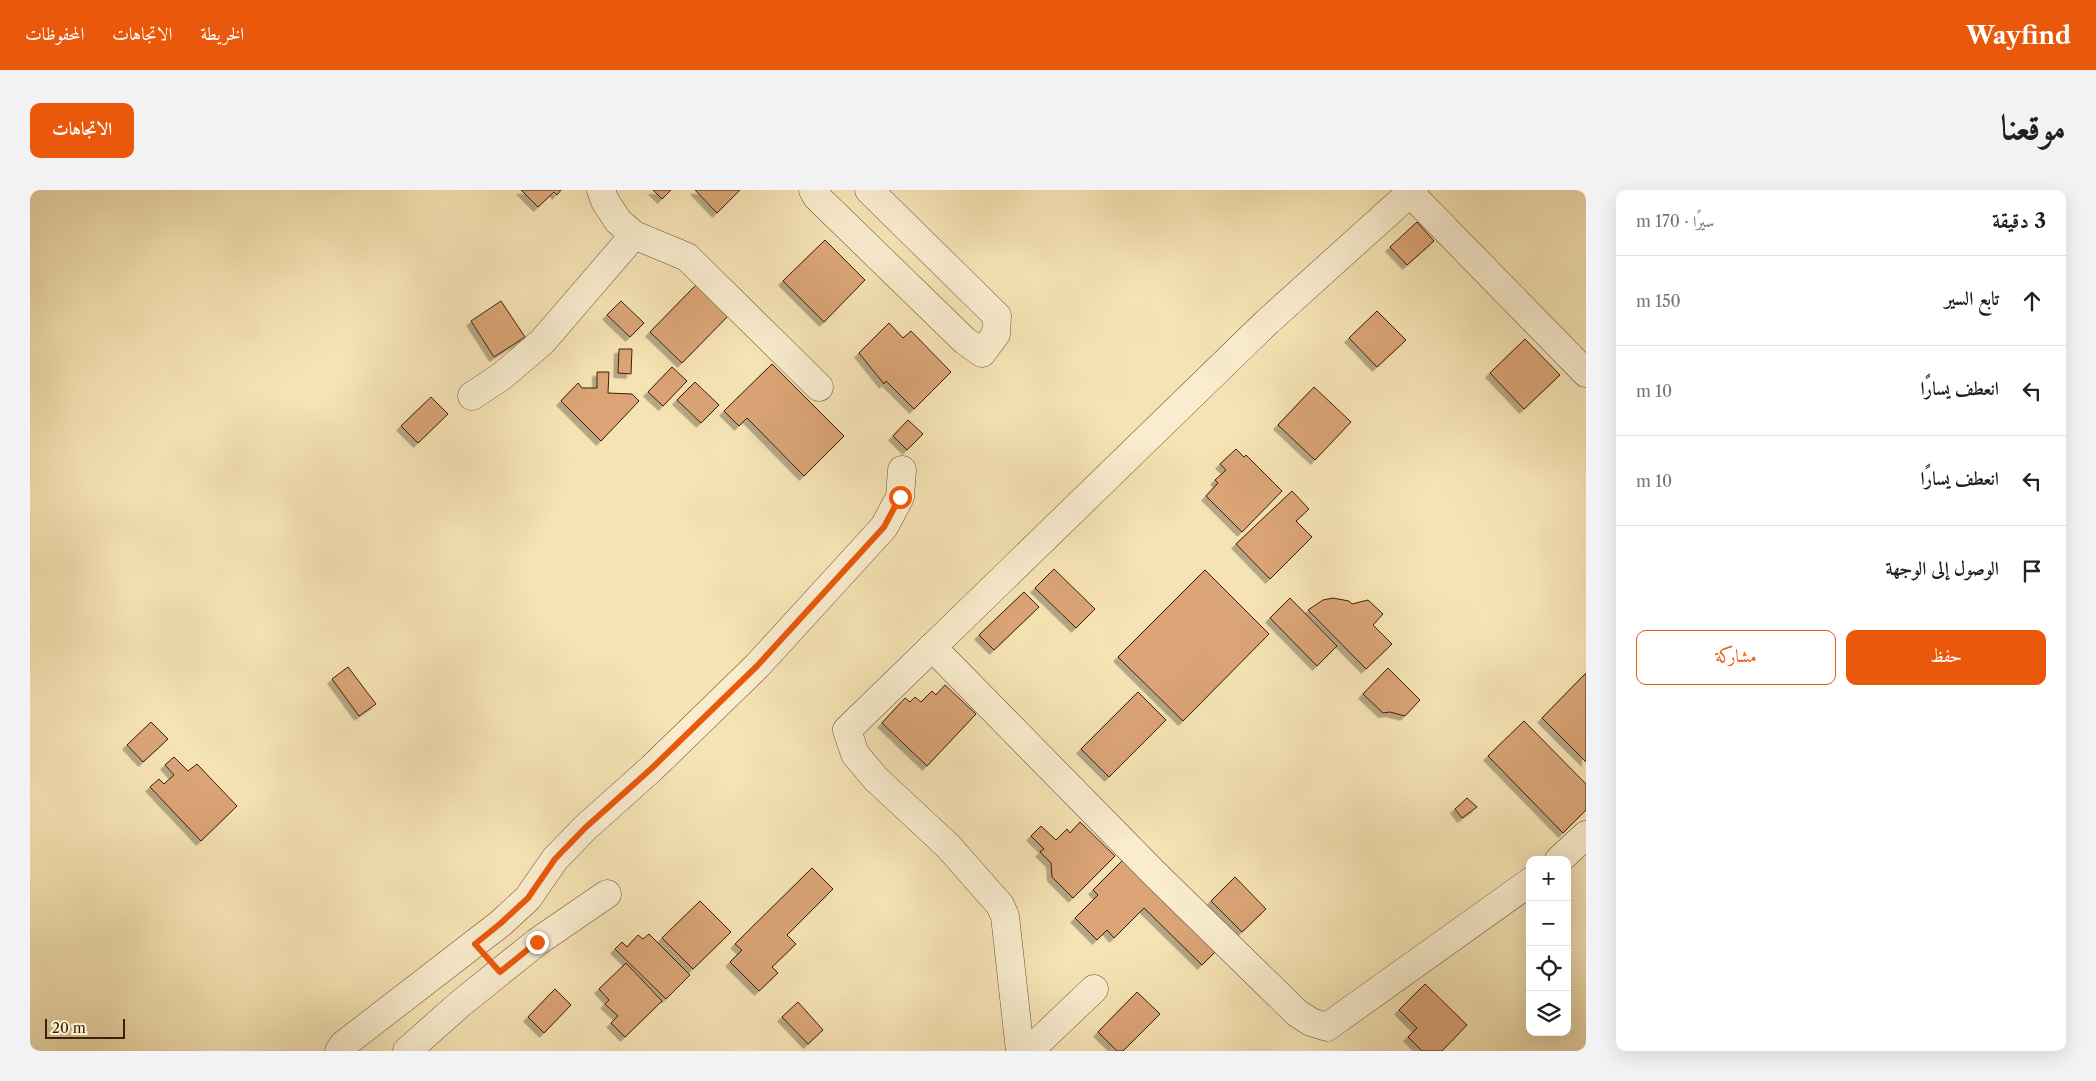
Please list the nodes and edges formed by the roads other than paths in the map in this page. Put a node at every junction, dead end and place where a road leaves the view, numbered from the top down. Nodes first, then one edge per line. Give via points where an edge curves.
1 (601, 190) edge
2 (813, 190) edge
3 (868, 190) edge
4 (1410, 191) edge
5 (634, 235) junction
6 (957, 277) junction
7 (918, 296) junction
8 (1586, 373) edge
9 (819, 387) dead end
10 (472, 396) dead end
11 (902, 470) dead end
12 (932, 647) junction
13 (1586, 835) edge
14 (1563, 856) edge
15 (1526, 885) edge
16 (608, 894) dead end
17 (475, 944) junction
18 (500, 972) junction
19 (1094, 989) dead end
20 (339, 1051) edge
21 (407, 1051) edge
22 (1020, 1051) edge
23 (1029, 1051) edge

1 - 5 street via 618,221
2 - 7 street
3 - 6 street
4 - 8 street
4 - 12 street via 1267,322
5 - 9 street via 687,257
5 - 10 street via 542,342
6 - 7 street via 942,280
6 - 7 street via 997,316 996,334 982,353 965,342
11 - 17 street via 900,497 884,527 859,556 757,666 585,828 555,859 528,898
12 - 15 street via 1154,873 1297,1013 1311,1022 1327,1027
12 - 22 street via 847,730 855,754 876,779 948,846 1000,905 1005,916
13 - 14 street
16 - 18 street via 537,942
17 - 18 street
17 - 20 street
18 - 21 street
19 - 23 street

